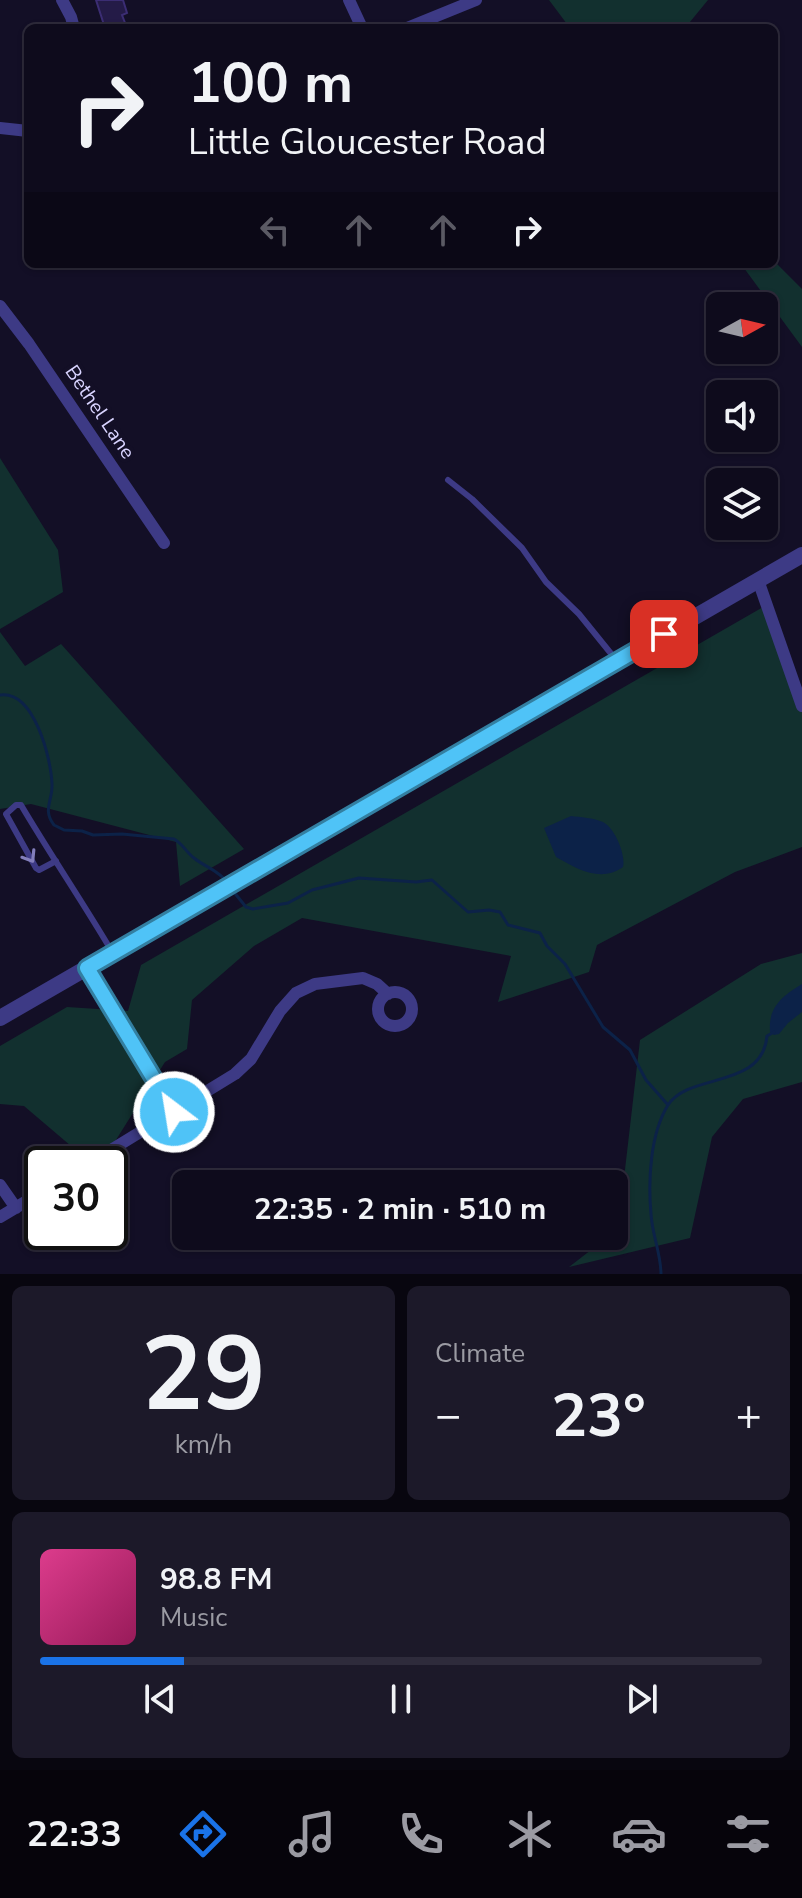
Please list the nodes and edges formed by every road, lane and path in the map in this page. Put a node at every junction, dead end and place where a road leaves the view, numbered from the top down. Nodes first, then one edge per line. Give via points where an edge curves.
1 (62, 0) edge
2 (349, 0) edge
3 (476, 0) edge
4 (73, 24) edge
5 (360, 24) edge
6 (417, 24) edge
7 (0, 128) edge
8 (24, 131) edge
9 (0, 306) edge
10 (448, 480) dead end
11 (164, 543) dead end
12 (802, 555) edge
13 (758, 580) junction
14 (617, 661) junction
15 (798, 684) edge
16 (802, 706) edge
17 (56, 861) junction
18 (113, 954) junction
19 (87, 968) junction
20 (388, 994) dead end
21 (0, 1018) edge
22 (174, 1112) junction
23 (118, 1146) edge
24 (0, 1185) edge
25 (24, 1203) edge
26 (16, 1208) junction
27 (0, 1217) edge

1 - 4 street
2 - 5 street
3 - 6 street
7 - 8 street
9 - 11 street, Bethel Lane
10 - 14 lane via 522,548
12 - 13 street
13 - 14 street
13 - 15 street
14 - 18 street
15 - 16 street
17 -> 17 lane via 21,805 16,805 6,814 36,868
17 - 18 lane
18 - 19 street
19 - 21 street
19 - 22 street
20 - 22 street via 363,978 315,984 296,993 251,1059
22 - 23 street
24 - 26 street
25 - 26 street
26 - 27 street

